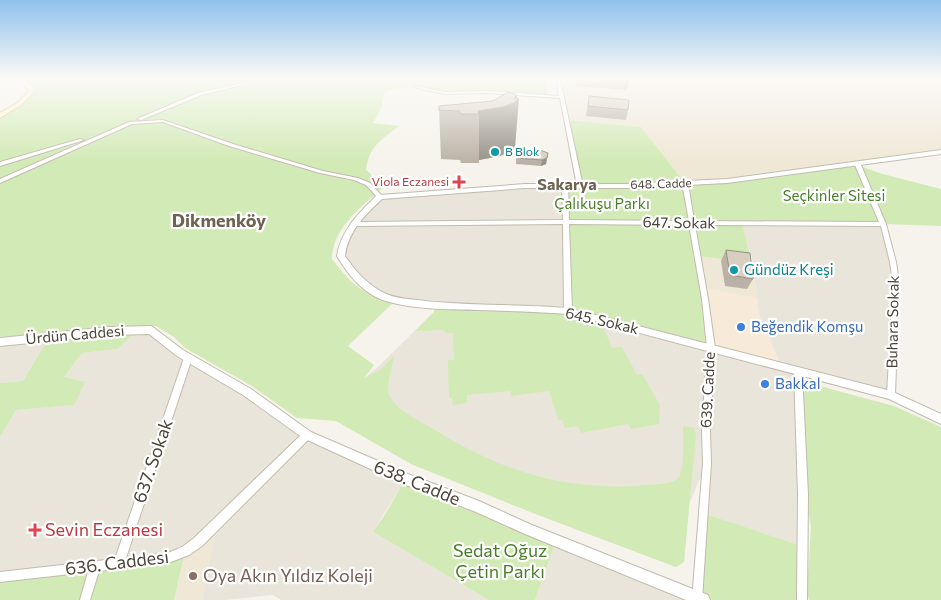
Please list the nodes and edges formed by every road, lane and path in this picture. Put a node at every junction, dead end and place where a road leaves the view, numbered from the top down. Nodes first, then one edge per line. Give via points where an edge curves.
1 (14, 107) edge
2 (169, 107) edge
3 (564, 107) edge
4 (164, 109) junction
5 (0, 116) edge
6 (163, 121) junction
7 (131, 123) junction
8 (941, 152) edge
9 (0, 164) edge
10 (858, 164) junction
11 (0, 181) edge
12 (685, 183) junction
13 (565, 186) junction
14 (580, 186) junction
15 (380, 197) junction
16 (568, 222) junction
17 (355, 224) junction
18 (692, 224) junction
19 (883, 224) junction
20 (568, 311) junction
21 (151, 330) joint
22 (0, 342) edge
23 (711, 348) junction
24 (188, 358) junction
25 (798, 371) junction
26 (891, 396) junction
27 (941, 419) edge
28 (307, 435) junction
29 (119, 564) junction
30 (95, 566) junction
31 (0, 577) edge
32 (699, 599) edge
33 (85, 600) edge
34 (802, 600) edge

1 - 5 main road
2 - 4 street
3 - 14 street
4 - 6 street via 160,114
4 - 7 street
6 - 7 street
6 - 15 street via 322,172 356,179 368,184
7 - 9 street
7 - 11 street
8 - 10 street, 648. Cadde
10 - 12 street, 648. Cadde via 727,181
10 - 19 street, Buhara Sokak
12 - 14 street, 648. Cadde
12 - 18 street, 639. Cadde
13 - 14 street, 648. Cadde
13 - 15 street, 648. Cadde via 503,187
13 - 16 street
15 - 17 street, 645. Sokak
16 - 17 street, 647. Sokak
16 - 18 street, 647. Sokak
16 - 20 street
17 - 20 street, 645. Sokak via 344,242 342,258 367,287 382,296 418,304
18 - 19 street, 647. Sokak
18 - 23 street, 639. Cadde
19 - 26 street, Buhara Sokak via 896,282
20 - 23 street, 645. Sokak
21 - 22 street, Ürdün Caddesi
21 - 24 street, 638. Cadde
23 - 25 street, 645. Sokak
23 - 32 street, 639. Cadde
24 - 28 street, 638. Cadde via 247,392
24 - 29 street, 637. Sokak
25 - 26 street, 645. Sokak
25 - 34 street via 803,495
26 - 27 street, 645. Sokak
28 - 29 street, 636. Caddesi via 192,547 168,558
28 - 32 street, 638. Cadde via 405,479
29 - 30 street, 636. Caddesi
30 - 31 street, 636. Caddesi
30 - 33 street

